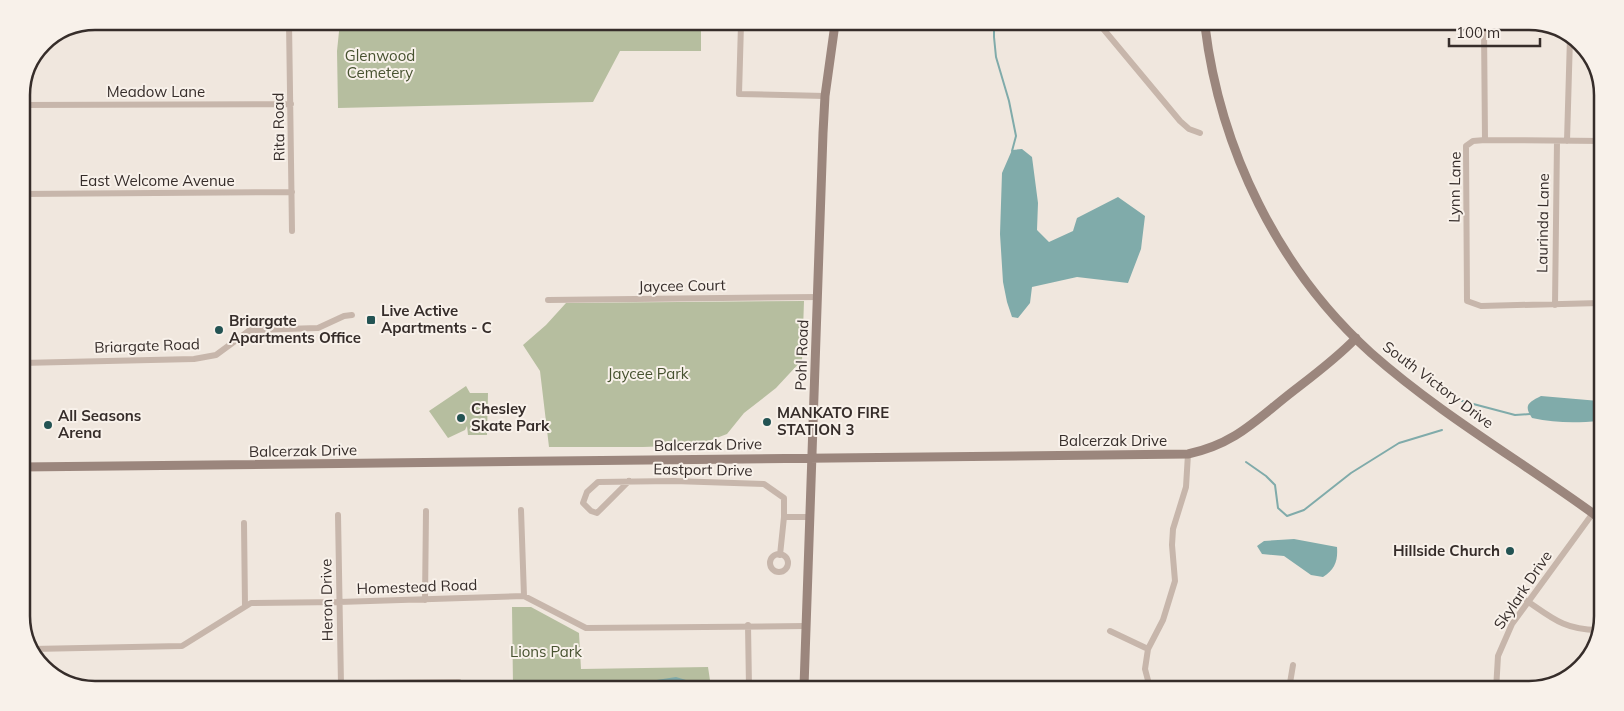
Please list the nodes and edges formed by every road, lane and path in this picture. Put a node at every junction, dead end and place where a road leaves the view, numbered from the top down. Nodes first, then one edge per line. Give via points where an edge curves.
1 (289, 30) edge
2 (741, 30) edge
3 (834, 30) edge
4 (1104, 30) edge
5 (1206, 30) edge
6 (1484, 30) edge
7 (1570, 44) edge
8 (825, 96) junction
9 (291, 104) junction
10 (30, 105) edge
11 (1200, 133) dead end
12 (1485, 140) junction
13 (1557, 141) junction
14 (1567, 141) junction
15 (1594, 141) edge
16 (292, 192) junction
17 (30, 194) edge
18 (292, 231) dead end
19 (818, 297) junction
20 (548, 300) dead end
21 (1594, 303) edge
22 (1555, 305) junction
23 (352, 315) dead end
24 (1356, 338) junction
25 (30, 362) edge
26 (1188, 454) junction
27 (811, 458) junction
28 (30, 467) edge
29 (629, 481) junction
30 (521, 510) dead end
31 (426, 511) dead end
32 (338, 514) dead end
33 (1594, 514) edge
34 (784, 517) junction
35 (809, 517) junction
36 (1594, 517) edge
37 (244, 523) dead end
38 (780, 555) dead end
39 (524, 596) junction
40 (425, 600) junction
41 (1527, 601) junction
42 (339, 602) junction
43 (245, 606) junction
44 (748, 625) junction
45 (806, 626) junction
46 (1593, 630) edge
47 (1110, 631) dead end
48 (39, 649) edge
49 (1148, 649) junction
50 (1293, 665) dead end
51 (341, 681) edge
52 (749, 681) edge
53 (804, 681) edge
54 (1148, 681) edge
55 (1290, 681) edge
56 (1497, 681) edge

1 - 9 street, Rita Road
2 - 8 street via 740,94
3 - 8 street, Pohl Road
4 - 11 street via 1180,122
5 - 24 street, South Victory Drive via 1223,115 1256,198 1299,271
6 - 12 street
7 - 14 street
8 - 19 street, Pohl Road
9 - 10 street, Meadow Lane
9 - 16 street, Rita Road
12 - 13 street
12 - 22 street, Lynn Lane via 1473,141 1466,146 1467,301 1481,306
13 - 14 street
13 - 22 street, Laurinda Lane
14 - 15 street
16 - 17 street, East Welcome Avenue
16 - 18 street, Rita Road
19 - 20 street, Jaycee Court
19 - 27 street, Pohl Road
21 - 22 street
23 - 25 street, Briargate Road via 318,328 250,330 216,355 194,359
24 - 26 street, Balcerzak Drive via 1237,436
24 - 33 street, South Victory Drive via 1419,392
26 - 27 street, Balcerzak Drive
26 - 49 street via 1186,487 1173,529 1175,581 1163,620
27 - 28 street, Balcerzak Drive
27 - 35 street, Pohl Road
29 - 29 street, Eastport Drive via 598,482 583,503 596,512
29 - 34 street, Eastport Drive via 764,484 784,498
30 - 39 street
31 - 40 street
32 - 42 street, Heron Drive
34 - 35 street
34 - 38 street, Eastport Drive
35 - 45 street, Pohl Road
36 - 41 street, Skylark Drive
37 - 43 street
39 - 40 street, Homestead Road
39 - 44 street, Homestead Road via 586,628
40 - 42 street, Homestead Road
41 - 46 street via 1569,627
41 - 56 street, Skylark Drive via 1504,640 1498,656
42 - 43 street, Homestead Road via 251,603
42 - 51 street, Heron Drive
43 - 48 street, Homestead Road via 182,646
44 - 45 street, Homestead Road
44 - 52 street
45 - 53 street, Pohl Road
47 - 49 street
49 - 54 street via 1145,669
50 - 55 street

